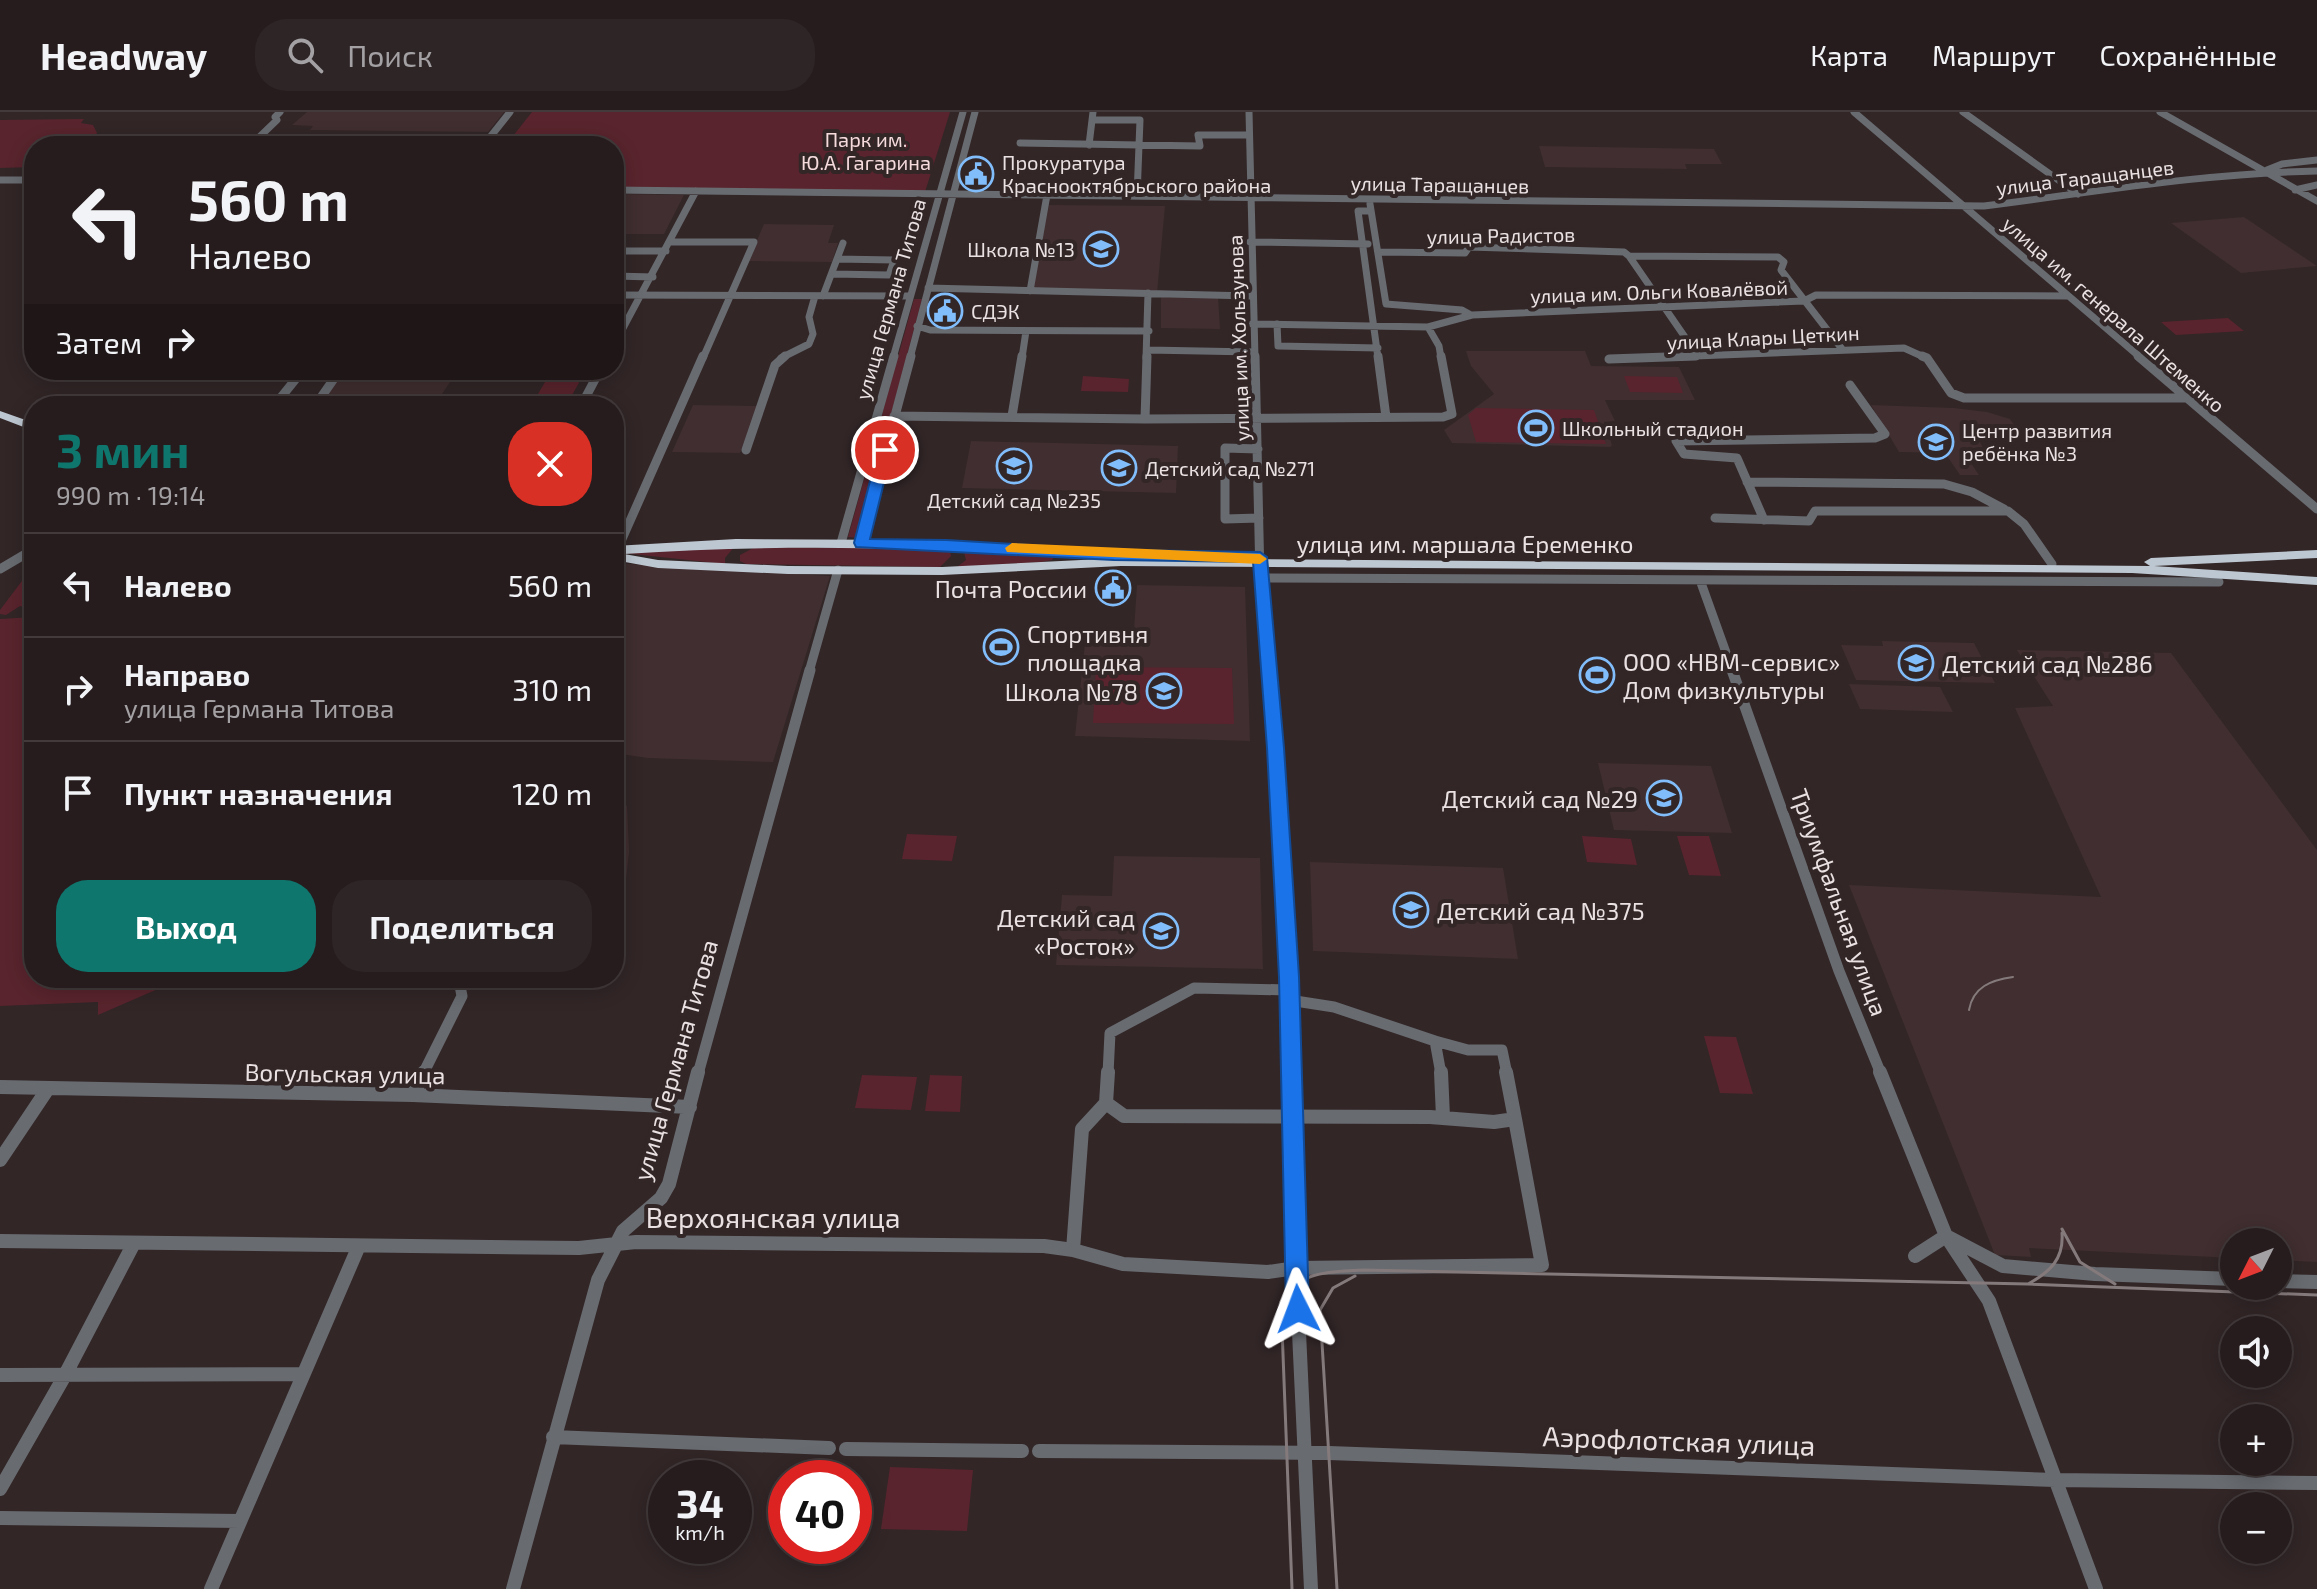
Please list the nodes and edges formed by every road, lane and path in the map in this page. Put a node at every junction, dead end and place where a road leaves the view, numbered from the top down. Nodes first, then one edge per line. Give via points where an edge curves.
1 (280, 112) edge
2 (510, 112) edge
3 (963, 112) edge
4 (975, 112) edge
5 (1249, 112) edge
6 (1854, 112) edge
7 (1963, 112) edge
8 (2160, 112) edge
9 (1092, 116) edge
10 (1247, 135) junction
11 (260, 136) edge
12 (491, 136) edge
13 (1020, 143) dead end
14 (1089, 145) junction
15 (1140, 146) junction
16 (2317, 160) edge
17 (2317, 171) edge
18 (2263, 172) junction
19 (2299, 173) junction
20 (0, 180) edge
21 (24, 180) edge
22 (2317, 184) edge
23 (624, 190) edge
24 (2295, 190) junction
25 (696, 191) junction
26 (2078, 194) junction
27 (940, 195) junction
28 (953, 195) junction
29 (1047, 195) junction
30 (1137, 196) junction
31 (1250, 197) junction
32 (1369, 199) junction
33 (2317, 201) edge
34 (1963, 206) junction
35 (1371, 211) junction
36 (671, 242) junction
37 (1250, 242) junction
38 (843, 243) dead end
39 (1364, 244) junction
40 (1377, 248) junction
41 (624, 251) edge
42 (666, 251) junction
43 (1627, 254) junction
44 (837, 259) junction
45 (894, 260) junction
46 (904, 260) dead end
47 (832, 274) junction
48 (624, 276) edge
49 (653, 277) junction
50 (1030, 291) junction
51 (927, 292) junction
52 (1148, 293) junction
53 (624, 295) edge
54 (643, 295) junction
55 (732, 295) junction
56 (819, 296) junction
57 (911, 296) junction
58 (1251, 296) junction
59 (2067, 296) junction
60 (1804, 301) junction
61 (1665, 307) junction
62 (1472, 315) junction
63 (1252, 324) junction
64 (1277, 324) junction
65 (917, 326) junction
66 (1375, 327) junction
67 (1428, 327) junction
68 (624, 328) edge
69 (1026, 331) junction
70 (1149, 331) junction
71 (1378, 348) junction
72 (1842, 349) junction
73 (1148, 350) junction
74 (1253, 352) junction
75 (1698, 356) junction
76 (1609, 359) dead end
77 (295, 380) edge
78 (1850, 385) dead end
79 (282, 396) edge
80 (2187, 398) junction
81 (0, 414) edge
82 (894, 416) junction
83 (1012, 416) junction
84 (1257, 416) junction
85 (1386, 417) junction
86 (1145, 419) junction
87 (24, 423) edge
88 (1258, 449) junction
89 (746, 450) dead end
90 (1747, 482) junction
91 (2317, 509) edge
92 (2008, 511) junction
93 (1259, 518) junction
94 (1715, 518) dead end
95 (1764, 520) junction
96 (624, 535) edge
97 (749, 542) junction
98 (841, 543) junction
99 (861, 543) junction
100 (946, 544) junction
101 (624, 549) edge
102 (2270, 554) junction
103 (2317, 554) edge
104 (24, 555) edge
105 (624, 558) edge
106 (2052, 564) junction
107 (1260, 566) junction
108 (738, 568) junction
109 (0, 569) edge
110 (838, 570) junction
111 (942, 571) junction
112 (1692, 575) junction
113 (2298, 581) junction
114 (2317, 581) edge
115 (2219, 582) dead end
116 (460, 988) edge
117 (1289, 995) junction
118 (1435, 1041) junction
119 (0, 1087) edge
120 (47, 1090) junction
121 (413, 1095) junction
122 (1106, 1103) junction
123 (690, 1107) junction
124 (1443, 1117) junction
125 (1515, 1119) junction
126 (1291, 1120) junction
127 (0, 1160) edge
128 (1946, 1236) junction
129 (0, 1241) edge
130 (133, 1245) junction
131 (613, 1245) junction
132 (358, 1248) junction
133 (1073, 1250) junction
134 (1915, 1256) dead end
135 (1296, 1268) junction
136 (2220, 1278) edge
137 (2292, 1281) edge
138 (2317, 1282) edge
139 (303, 1374) junction
140 (0, 1375) edge
141 (64, 1377) junction
142 (553, 1437) junction
143 (1304, 1455) junction
144 (2055, 1480) junction
145 (2317, 1483) edge
146 (0, 1489) edge
147 (0, 1518) edge
148 (240, 1521) junction
149 (211, 1589) edge
150 (513, 1589) edge
151 (1311, 1589) edge
152 (2096, 1589) edge

1 - 11 street
2 - 12 street
3 - 27 street, улица Германа Титова
4 - 28 street, улица Германа Титова
5 - 10 street, улица им. Хользунова
6 - 34 street, улица им. генерала Штеменко
7 - 26 street
8 - 18 street
9 - 14 street
9 - 15 street via 1140,120
10 - 15 street via 1198,135 1200,146
10 - 31 street, улица им. Хользунова
13 - 14 street
14 - 15 street
15 - 30 street
16 - 18 street, улица Таращанцев
17 - 19 street, улица Таращанцев
18 - 19 street, улица Таращанцев
18 - 24 street
18 - 26 street, улица Таращанцев
19 - 22 street
20 - 21 street
22 - 24 street
23 - 25 street, улица Таращанцев
24 - 33 street
25 - 27 street, улица Таращанцев
25 - 36 street
26 - 34 street, улица Таращанцев
27 - 28 street, улица Таращанцев
27 - 57 street, улица Германа Титова
28 - 29 street, улица Таращанцев
28 - 51 street, улица Германа Титова
29 - 30 street, улица Таращанцев
29 - 50 street
30 - 31 street, улица Таращанцев
31 - 32 street, улица Таращанцев
31 - 37 street, улица им. Хользунова
32 - 34 street, улица Таращанцев
32 - 35 street
34 - 59 street, улица им. генерала Штеменко
35 - 39 street via 1358,211
35 - 40 street
36 - 42 street
36 - 55 street via 754,242
37 - 39 street, улица Радистов
37 - 58 street, улица им. Хользунова
38 - 44 street
39 - 40 street, улица Радистов
39 - 66 street
40 - 43 street, улица Радистов
40 - 62 street via 1386,304
41 - 42 street
42 - 49 street
43 - 60 street, улица Радистов via 1778,257 1784,262 1781,270
43 - 61 street
44 - 45 street
44 - 47 street
45 - 46 street
45 - 47 street via 889,275
47 - 56 street
48 - 49 street
49 - 54 street
50 - 51 street
50 - 52 street
51 - 57 street
51 - 65 street, улица Германа Титова
52 - 58 street
52 - 70 street
53 - 54 street
54 - 55 street
54 - 68 street
55 - 56 street
55 - 96 street
56 - 57 street
56 - 89 street via 809,317 809,344 775,365
57 - 98 street, улица Германа Титова
58 - 63 street, улица им. Хользунова
59 - 60 street, улица им. Ольги Ковалёвой via 1846,294
59 - 80 street, улица им. генерала Штеменко
60 - 61 street, улица им. Ольги Ковалёвой
60 - 72 street
61 - 62 street, улица им. Ольги Ковалёвой
61 - 75 street
62 - 67 street, улица им. Ольги Ковалёвой
63 - 64 street, улица им. Ольги Ковалёвой
63 - 74 street, улица им. Хользунова
64 - 66 street, улица им. Ольги Ковалёвой
64 - 71 street via 1278,346
65 - 69 street
65 - 82 street, улица Германа Титова
66 - 67 street, улица им. Ольги Ковалёвой
66 - 71 street
67 - 85 street via 1439,346 1452,414
69 - 70 street
69 - 83 street
70 - 73 street
71 - 85 street
72 - 75 street, улица Клары Цеткин
72 - 80 street, улица Клары Цеткин via 1904,348 1917,353 1927,358 1951,393 1964,398
73 - 74 street
73 - 86 street
74 - 84 street, улица им. Хользунова
75 - 76 street, улица Клары Цеткин
77 - 79 street
78 - 90 street via 1885,434 1676,441 1684,454 1734,456
80 - 91 street, улица им. генерала Штеменко
81 - 87 highway
82 - 83 street
82 - 99 street, улица Германа Титова
83 - 86 street
84 - 85 street
84 - 86 street
84 - 88 street, улица им. Хользунова
88 - 93 street, улица им. Хользунова
88 - 93 street via 1225,448 1225,519
90 - 92 street via 1944,484
90 - 95 street
92 - 95 street via 1815,511 1809,521
92 - 106 street via 2024,524
93 - 107 street, улица им. Хользунова
94 - 95 street
97 - 98 highway, улица им. маршала Еременко
97 - 101 highway, улица им. маршала Еременко
97 - 108 highway via 732,554
98 - 99 highway, улица им. маршала Еременко
99 - 100 highway, улица им. маршала Еременко
100 - 107 highway, улица им. маршала Еременко
100 - 111 highway via 957,556
102 - 103 highway, улица им. маршала Еременко
102 - 106 highway, улица им. маршала Еременко
102 - 113 highway via 2269,567
104 - 109 street
105 - 108 highway, улица им. маршала Еременко
106 - 107 highway, улица им. маршала Еременко
107 - 111 highway, улица им. маршала Еременко via 1121,562
107 - 112 highway, улица им. маршала Еременко
107 - 117 street, улица им. Хользунова
108 - 110 highway, улица им. маршала Еременко
110 - 111 highway, улица им. маршала Еременко
110 - 123 street, улица Германа Титова
112 - 113 highway, улица им. маршала Еременко via 2132,569
112 - 115 street
112 - 128 street, Триумфальная улица via 1839,971
113 - 114 highway, улица им. маршала Еременко
116 - 121 street via 462,996
117 - 118 street
117 - 122 street via 1194,988 1110,1033
117 - 126 street, улица им. Хользунова
118 - 124 street
118 - 125 street via 1468,1050 1502,1050
119 - 120 street, Вогульская улица
120 - 121 street, Вогульская улица
120 - 127 street
121 - 123 street, Вогульская улица
122 - 126 street via 1124,1116
122 - 133 street via 1082,1129
123 - 131 street, улица Германа Титова via 665,1191
124 - 125 street via 1495,1124
124 - 126 street
125 - 135 street, Верхоянская улица via 1542,1265
126 - 135 street, улица им. Хользунова
128 - 134 street
128 - 136 street via 2003,1266
128 - 144 street, Триумфальная улица via 1989,1301
129 - 130 street, Верхоянская улица
130 - 132 street, Верхоянская улица
130 - 141 street
131 - 132 street, Верхоянская улица
131 - 133 street, Верхоянская улица via 1012,1245
131 - 142 street, улица Германа Титова
132 - 139 street
133 - 135 street, Верхоянская улица via 1123,1264 1268,1272
135 - 143 street, улица им. Хользунова
137 - 138 street
139 - 141 street
139 - 148 street
140 - 141 street
141 - 146 street
142 - 143 street, Аэрофлотская улица via 838,1448
142 - 150 street, улица Германа Титова
143 - 144 street, Аэрофлотская улица
143 - 151 street, улица им. Хользунова
144 - 145 street, Аэрофлотская улица
144 - 152 street, Триумфальная улица
147 - 148 street
148 - 149 street

